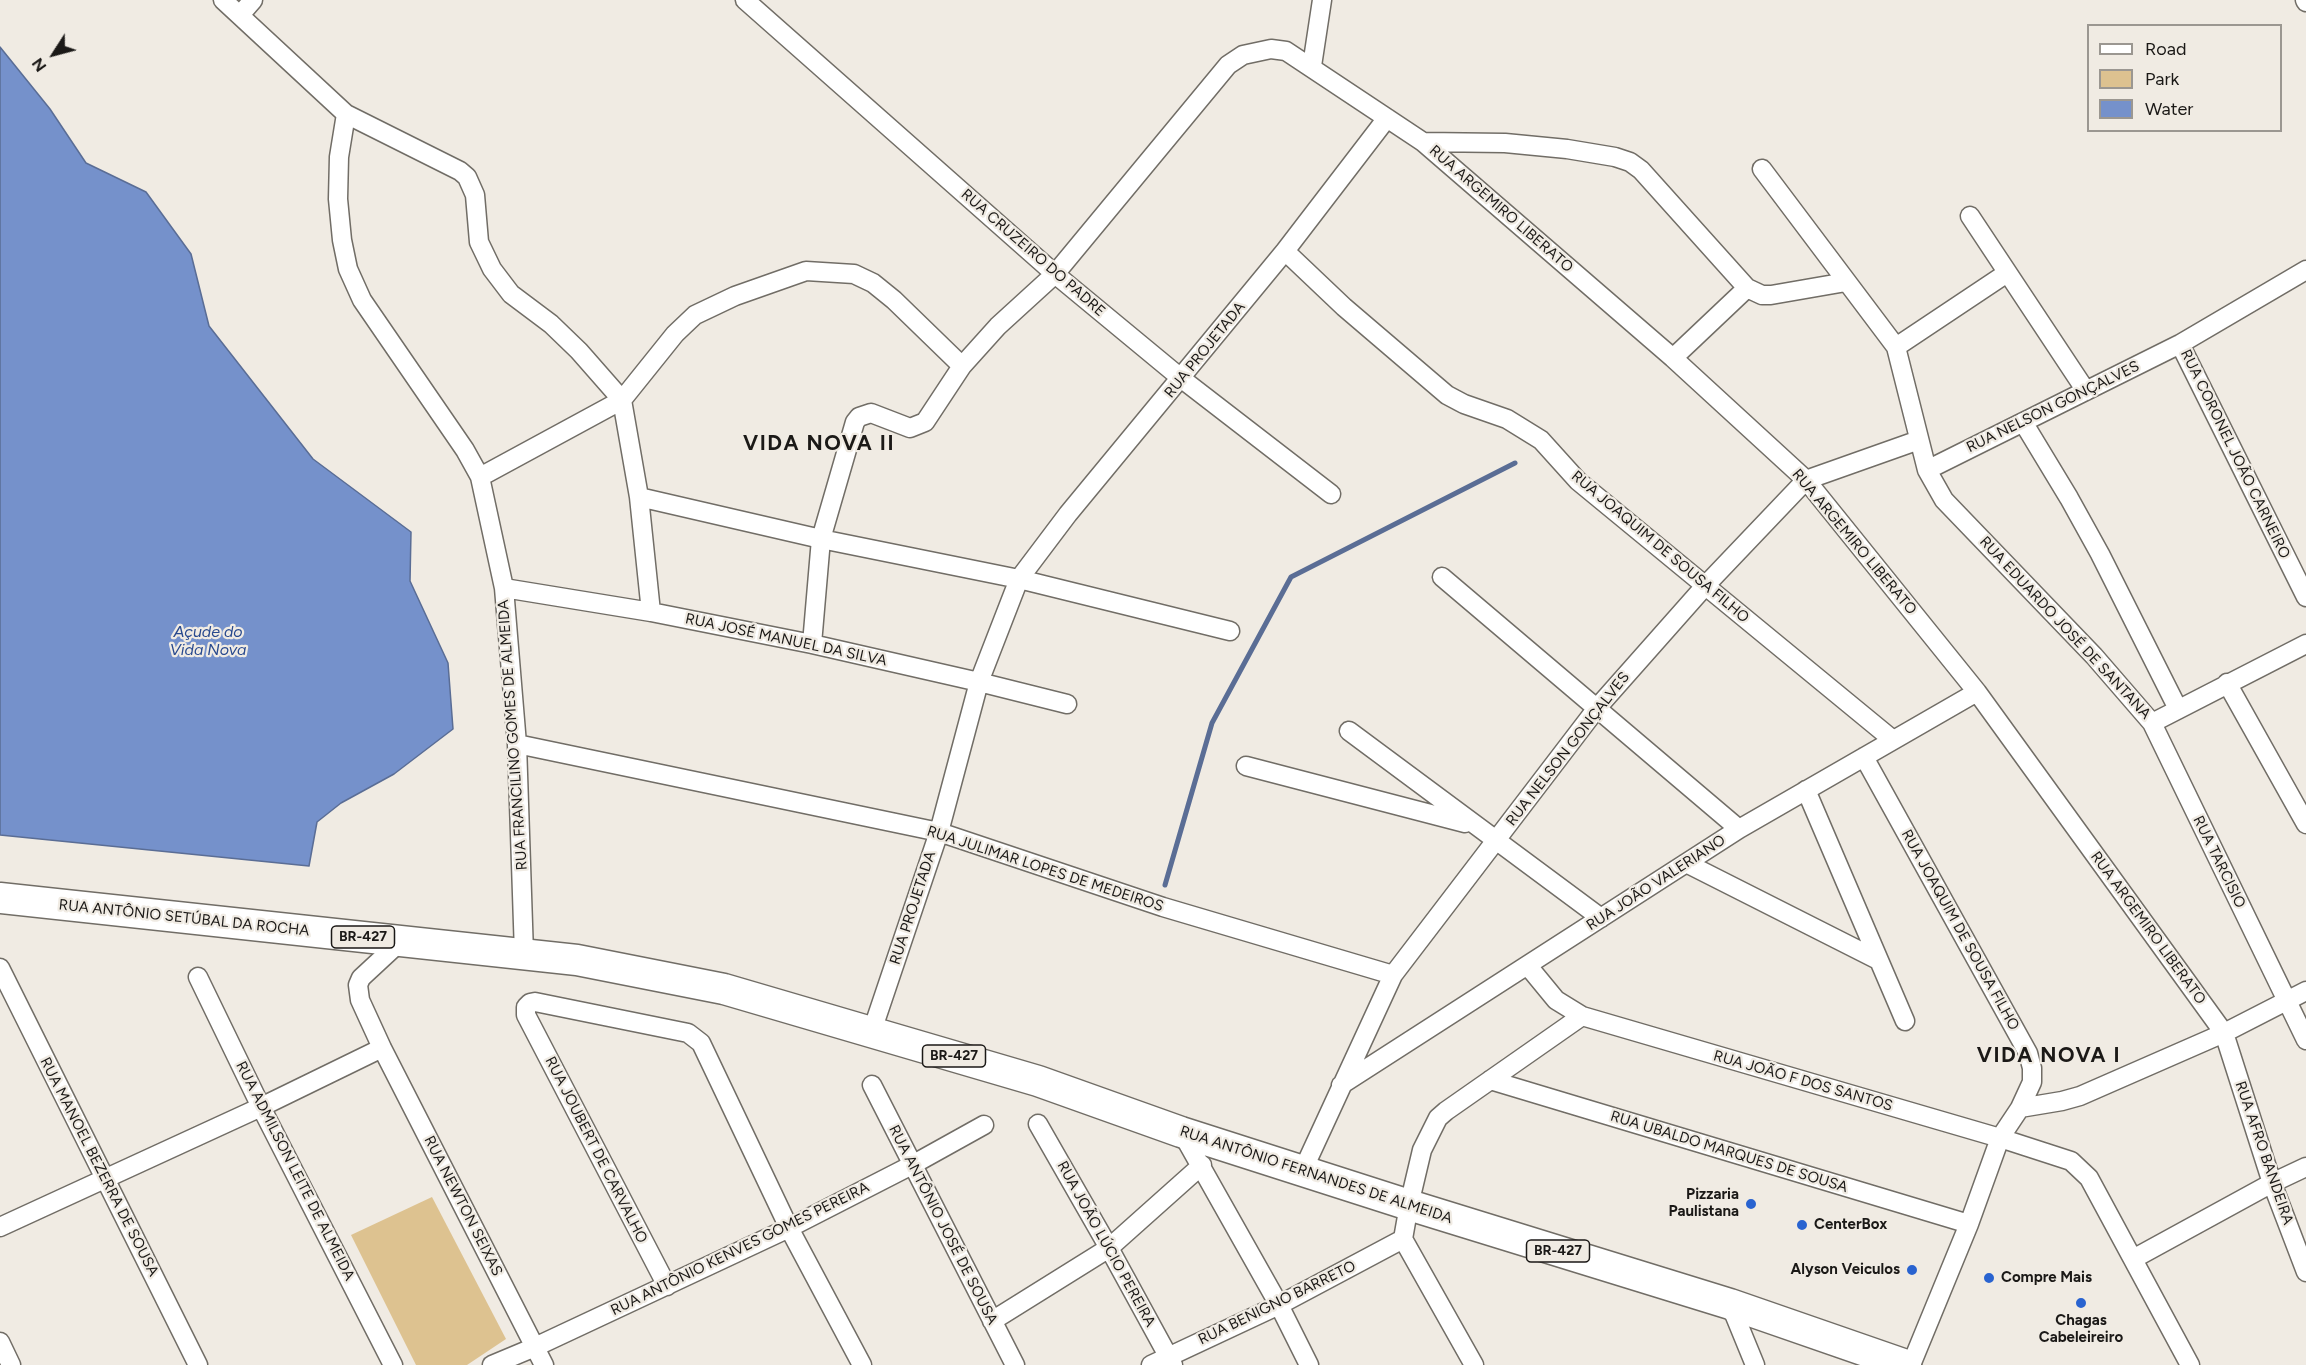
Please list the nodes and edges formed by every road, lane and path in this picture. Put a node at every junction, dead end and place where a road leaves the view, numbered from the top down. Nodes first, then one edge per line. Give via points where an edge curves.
1 (223, 0) edge
2 (253, 0) edge
3 (745, 0) edge
4 (1322, 0) edge
5 (240, 15) junction
6 (1312, 66) junction
7 (346, 114) junction
8 (1387, 118) junction
9 (1423, 142) junction
10 (1762, 169) dead end
11 (1970, 216) dead end
12 (1285, 251) junction
13 (2007, 273) junction
14 (2305, 273) edge
15 (1055, 274) junction
16 (1846, 282) junction
17 (1747, 288) junction
18 (2180, 344) junction
19 (1896, 347) junction
20 (1673, 358) junction
21 (962, 366) junction
22 (1182, 379) junction
23 (2086, 390) junction
24 (622, 400) junction
25 (2023, 422) junction
26 (1918, 440) junction
27 (1926, 470) junction
28 (480, 477) junction
29 (1806, 480) junction
30 (1331, 494) dead end
31 (639, 496) junction
32 (821, 539) junction
33 (1442, 577) dead end
34 (1019, 579) junction
35 (1706, 586) junction
36 (504, 588) junction
37 (2306, 597) edge
38 (651, 612) junction
39 (1230, 631) dead end
40 (812, 644) junction
41 (2306, 644) edge
42 (979, 681) junction
43 (2227, 683) junction
44 (1977, 692) junction
45 (1067, 704) dead end
46 (1597, 708) junction
47 (2178, 709) junction
48 (2152, 723) junction
49 (1349, 731) dead end
50 (1893, 740) junction
51 (517, 744) junction
52 (1864, 757) junction
53 (1246, 766) dead end
54 (1806, 790) junction
55 (2306, 824) edge
56 (1476, 826) junction
57 (1740, 829) junction
58 (939, 832) junction
59 (1496, 840) junction
60 (1686, 863) junction
61 (0, 898) edge
62 (1601, 918) junction
63 (402, 940) junction
64 (524, 954) junction
65 (1876, 959) junction
66 (1528, 966) junction
67 (0, 968) edge
68 (1393, 975) junction
69 (198, 977) dead end
70 (724, 989) joint
71 (2306, 991) edge
72 (2287, 1001) junction
73 (1582, 1016) junction
74 (1905, 1022) dead end
75 (872, 1031) junction
76 (2224, 1033) junction
77 (2306, 1040) edge
78 (382, 1048) junction
79 (1490, 1080) junction
80 (872, 1085) dead end
81 (1341, 1085) junction
82 (261, 1107) junction
83 (2020, 1108) junction
84 (1038, 1124) dead end
85 (984, 1125) dead end
86 (1181, 1132) junction
87 (2000, 1138) junction
88 (1202, 1165) junction
89 (912, 1166) junction
90 (2306, 1167) edge
91 (1303, 1170) junction
92 (104, 1178) junction
93 (2272, 1183) junction
94 (1408, 1205) junction
95 (1969, 1224) junction
96 (0, 1227) edge
97 (789, 1228) junction
98 (1403, 1239) junction
99 (1110, 1248) junction
100 (2133, 1259) junction
101 (2306, 1272) edge
102 (667, 1286) junction
103 (1730, 1304) junction
104 (1279, 1305) junction
105 (992, 1321) junction
106 (0, 1342) edge
107 (535, 1347) junction
108 (1170, 1360) edge
109 (1897, 1364) edge
110 (11, 1365) edge
111 (198, 1365) edge
112 (393, 1365) edge
113 (492, 1365) edge
114 (544, 1365) edge
115 (862, 1365) edge
116 (1015, 1365) edge
117 (1151, 1365) edge
118 (1309, 1365) edge
119 (1474, 1365) edge
120 (1755, 1365) edge
121 (2190, 1365) edge

1 - 5 street
2 - 5 street
3 - 15 street, RUA CRUZEIRO DO PADRE
4 - 6 street
5 - 7 street
6 - 8 street, RUA ARGEMIRO LIBERATO
6 - 15 street, RUA ARGEMIRO LIBERATO via 1286,51 1271,49 1243,55 1228,65
7 - 24 street via 467,177 475,195 479,242 492,269 511,294 551,324
7 - 28 street, RUA FRANCILINO GOMES DE ALMEIDA via 338,199 348,269 362,300
8 - 9 street, RUA ARGEMIRO LIBERATO
8 - 12 street, RUA PROJETADA
9 - 17 street via 1505,143 1567,149 1630,162
9 - 20 street, RUA ARGEMIRO LIBERATO
10 - 16 street
11 - 13 street
12 - 22 street, RUA PROJETADA
12 - 35 street, RUA JOAQUIM DE SOUSA FILHO via 1436,386 1464,404 1507,418 1540,440 1578,481
13 - 19 street
13 - 23 street
14 - 18 street, RUA NELSON GONÇALVES
15 - 21 street, RUA ARGEMIRO LIBERATO via 998,326
15 - 22 street, RUA CRUZEIRO DO PADRE
16 - 17 street via 1771,295
16 - 19 street
17 - 20 street
18 - 23 street, RUA NELSON GONÇALVES
18 - 37 street, RUA CORONEL JOÃO CARNEIRO
19 - 26 street, RUA EDUARDO JOSÉ DE SANTANA
20 - 29 street, RUA ARGEMIRO LIBERATO
21 - 24 street via 873,283 854,274 806,271 695,315
21 - 32 street, RUA ARGEMIRO LIBERATO via 925,422 918,426 899,425 871,412 859,417
22 - 30 street, RUA CRUZEIRO DO PADRE
22 - 34 street, RUA PROJETADA via 1068,514
23 - 25 street, RUA NELSON GONÇALVES
24 - 28 street
24 - 31 street
25 - 27 street, RUA NELSON GONÇALVES
25 - 47 street via 2100,554
26 - 27 street, RUA EDUARDO JOSÉ DE SANTANA
26 - 29 street, RUA NELSON GONÇALVES
27 - 48 street, RUA EDUARDO JOSÉ DE SANTANA via 1944,500 2094,656
28 - 36 street, RUA FRANCILINO GOMES DE ALMEIDA
29 - 35 street, RUA NELSON GONÇALVES
29 - 44 street, RUA ARGEMIRO LIBERATO
31 - 32 street
31 - 38 street
32 - 34 street
32 - 40 street
33 - 46 street
34 - 39 street
34 - 42 street, RUA PROJETADA
35 - 46 street, RUA NELSON GONÇALVES
35 - 50 street, RUA JOAQUIM DE SOUSA FILHO
36 - 38 street, RUA JOSÉ MANUEL DA SILVA
36 - 51 street, RUA FRANCILINO GOMES DE ALMEIDA
38 - 40 street, RUA JOSÉ MANUEL DA SILVA
40 - 42 street, RUA JOSÉ MANUEL DA SILVA
41 - 43 street, RUA EDUARDO JOSÉ DE SANTANA
42 - 45 street, RUA JOSÉ MANUEL DA SILVA
42 - 58 street, RUA PROJETADA
43 - 47 street, RUA EDUARDO JOSÉ DE SANTANA
43 - 55 street
44 - 50 street, RUA JOÃO VALERIANO
44 - 76 street, RUA ARGEMIRO LIBERATO
46 - 57 street
46 - 59 street, RUA NELSON GONÇALVES
47 - 48 street, RUA EDUARDO JOSÉ DE SANTANA
48 - 72 street, RUA TARCISIO
49 - 56 street
50 - 52 street, RUA JOÃO VALERIANO
51 - 58 street, RUA JULIMAR LOPES DE MEDEIROS
51 - 64 street, RUA FRANCILINO GOMES DE ALMEIDA
52 - 54 street, RUA JOÃO VALERIANO
52 - 83 street, RUA JOAQUIM DE SOUSA FILHO via 2028,1053 2032,1082
53 - 56 street
54 - 57 street, RUA JOÃO VALERIANO
54 - 65 street
56 - 59 street
57 - 60 street, RUA JOÃO VALERIANO
58 - 68 street, RUA JULIMAR LOPES DE MEDEIROS via 1163,907
58 - 75 street, RUA PROJETADA
59 - 62 street
59 - 68 street, RUA NELSON GONÇALVES
60 - 62 street, RUA JOÃO VALERIANO
60 - 65 street
61 - 63 highway, RUA ANTÔNIO SETÚBAL DA ROCHA / BR-427
62 - 66 street, RUA JOÃO VALERIANO
63 - 64 highway, RUA ANTÔNIO SETÚBAL DA ROCHA / BR-427
63 - 78 street, RUA NEWTON SEIXAS via 358,985 360,1000
64 - 70 highway, RUA ANTÔNIO SETÚBAL DA ROCHA / BR-427 via 576,960
65 - 74 street
66 - 73 street, RUA JOÃO F DOS SANTOS via 1556,1000
66 - 81 street, RUA JOÃO VALERIANO
67 - 92 street, RUA MANOEL BEZERRA DE SOUSA
68 - 81 street, RUA NELSON GONÇALVES
69 - 82 street, RUA ADMILSON LEITE DE ALMEIDA
70 - 75 highway, RUA ANTÔNIO FERNANDES DE ALMEIDA / BR-427
71 - 72 street
72 - 76 street
72 - 77 street, RUA TARCISIO
73 - 79 street
73 - 87 street, RUA JOÃO F DOS SANTOS
75 - 86 highway, RUA ANTÔNIO FERNANDES DE ALMEIDA / BR-427 via 1038,1081
76 - 83 street via 2080,1096
76 - 93 street, RUA AFRO BANDEIRA
78 - 82 street
78 - 107 street, RUA NEWTON SEIXAS
79 - 94 street via 1438,1118 1422,1150
79 - 95 street, RUA UBALDO MARQUES DE SOUSA
80 - 89 street, RUA ANTÔNIO JOSÉ DE SOUSA
81 - 91 street, RUA NELSON GONÇALVES
82 - 92 street
82 - 112 street, RUA ADMILSON LEITE DE ALMEIDA
83 - 87 street, RUA JOAQUIM DE SOUSA FILHO
84 - 99 street, RUA JOÃO LÚCIO PEREIRA
85 - 89 street, RUA ANTÔNIO KENVES GOMES PEREIRA
86 - 88 street
86 - 91 highway, RUA ANTÔNIO FERNANDES DE ALMEIDA / BR-427
87 - 95 street, RUA JOAQUIM DE SOUSA FILHO
87 - 100 street, RUA JOÃO F DOS SANTOS via 2071,1161 2089,1178
88 - 99 street
88 - 104 street
89 - 97 street, RUA ANTÔNIO KENVES GOMES PEREIRA
89 - 105 street, RUA ANTÔNIO JOSÉ DE SOUSA
90 - 93 street
91 - 94 highway, RUA ANTÔNIO FERNANDES DE ALMEIDA / BR-427
92 - 96 street
92 - 111 street, RUA MANOEL BEZERRA DE SOUSA
93 - 100 street
93 - 101 street, RUA AFRO BANDEIRA
94 - 98 street
94 - 103 highway, RUA ANTÔNIO FERNANDES DE ALMEIDA / BR-427
95 - 109 street, RUA JOAQUIM DE SOUSA FILHO
97 - 102 street, RUA ANTÔNIO KENVES GOMES PEREIRA
97 - 102 street, RUA JOUBERT DE CARVALHO via 701,1043 688,1033 535,1002 526,1007 526,1015
97 - 115 street
98 - 104 street, RUA BENIGNO BARRETO
98 - 119 street
99 - 105 street
99 - 108 street, RUA JOÃO LÚCIO PEREIRA
100 - 121 street
102 - 107 street, RUA ANTÔNIO KENVES GOMES PEREIRA
103 - 109 highway, RUA ANTÔNIO FERNANDES DE ALMEIDA / BR-427
103 - 120 street
104 - 108 street, RUA BENIGNO BARRETO
104 - 118 street
105 - 116 street, RUA ANTÔNIO JOSÉ DE SOUSA
106 - 110 street
107 - 113 street, RUA ANTÔNIO KENVES GOMES PEREIRA
107 - 114 street, RUA NEWTON SEIXAS
108 - 117 street, RUA BENIGNO BARRETO

